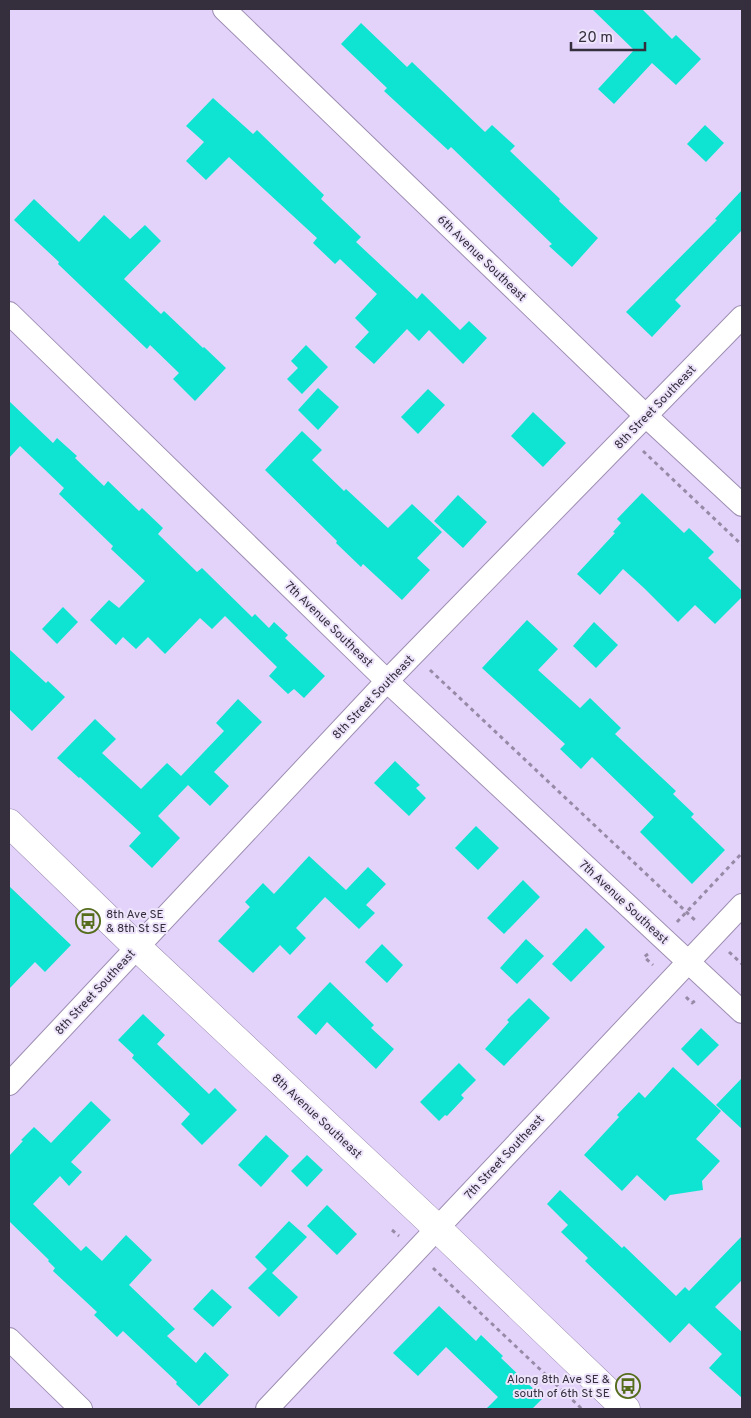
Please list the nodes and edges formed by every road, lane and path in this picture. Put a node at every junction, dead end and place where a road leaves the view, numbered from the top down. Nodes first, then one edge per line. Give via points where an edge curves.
1 (224, 9) edge
2 (9, 313) edge
3 (742, 317) edge
4 (646, 416) junction
5 (627, 436) junction
6 (742, 505) edge
7 (742, 545) edge
8 (413, 655) junction
9 (388, 681) junction
10 (9, 823) edge
11 (742, 853) edge
12 (742, 905) edge
13 (137, 947) junction
14 (688, 962) junction
15 (742, 1012) edge
16 (9, 1084) edge
17 (437, 1228) junction
18 (392, 1230) dead end
19 (415, 1251) junction
20 (9, 1339) edge
21 (81, 1409) edge
22 (267, 1409) edge
23 (582, 1409) edge
24 (626, 1409) edge

1 - 4 street, 6th Avenue Southeast
2 - 9 street, 7th Avenue Southeast
3 - 4 street, 8th Street Southeast
4 - 5 street, 8th Street Southeast
4 - 6 street, 6th Avenue Southeast
5 - 7 path
5 - 8 street, 8th Street Southeast
8 - 9 street, 8th Street Southeast
8 - 11 path via 686,912
9 - 13 street, 8th Street Southeast
9 - 14 street, 7th Avenue Southeast
10 - 13 street, 8th Avenue Southeast
12 - 14 street, 7th Street Southeast
13 - 16 street, 8th Street Southeast
13 - 17 street, 8th Avenue Southeast
14 - 15 street, 7th Avenue Southeast
14 - 17 street, 7th Street Southeast
17 - 19 street, 7th Street Southeast
17 - 24 street, 8th Avenue Southeast
18 - 19 path
19 - 22 street, 7th Street Southeast
19 - 23 path
20 - 21 street

